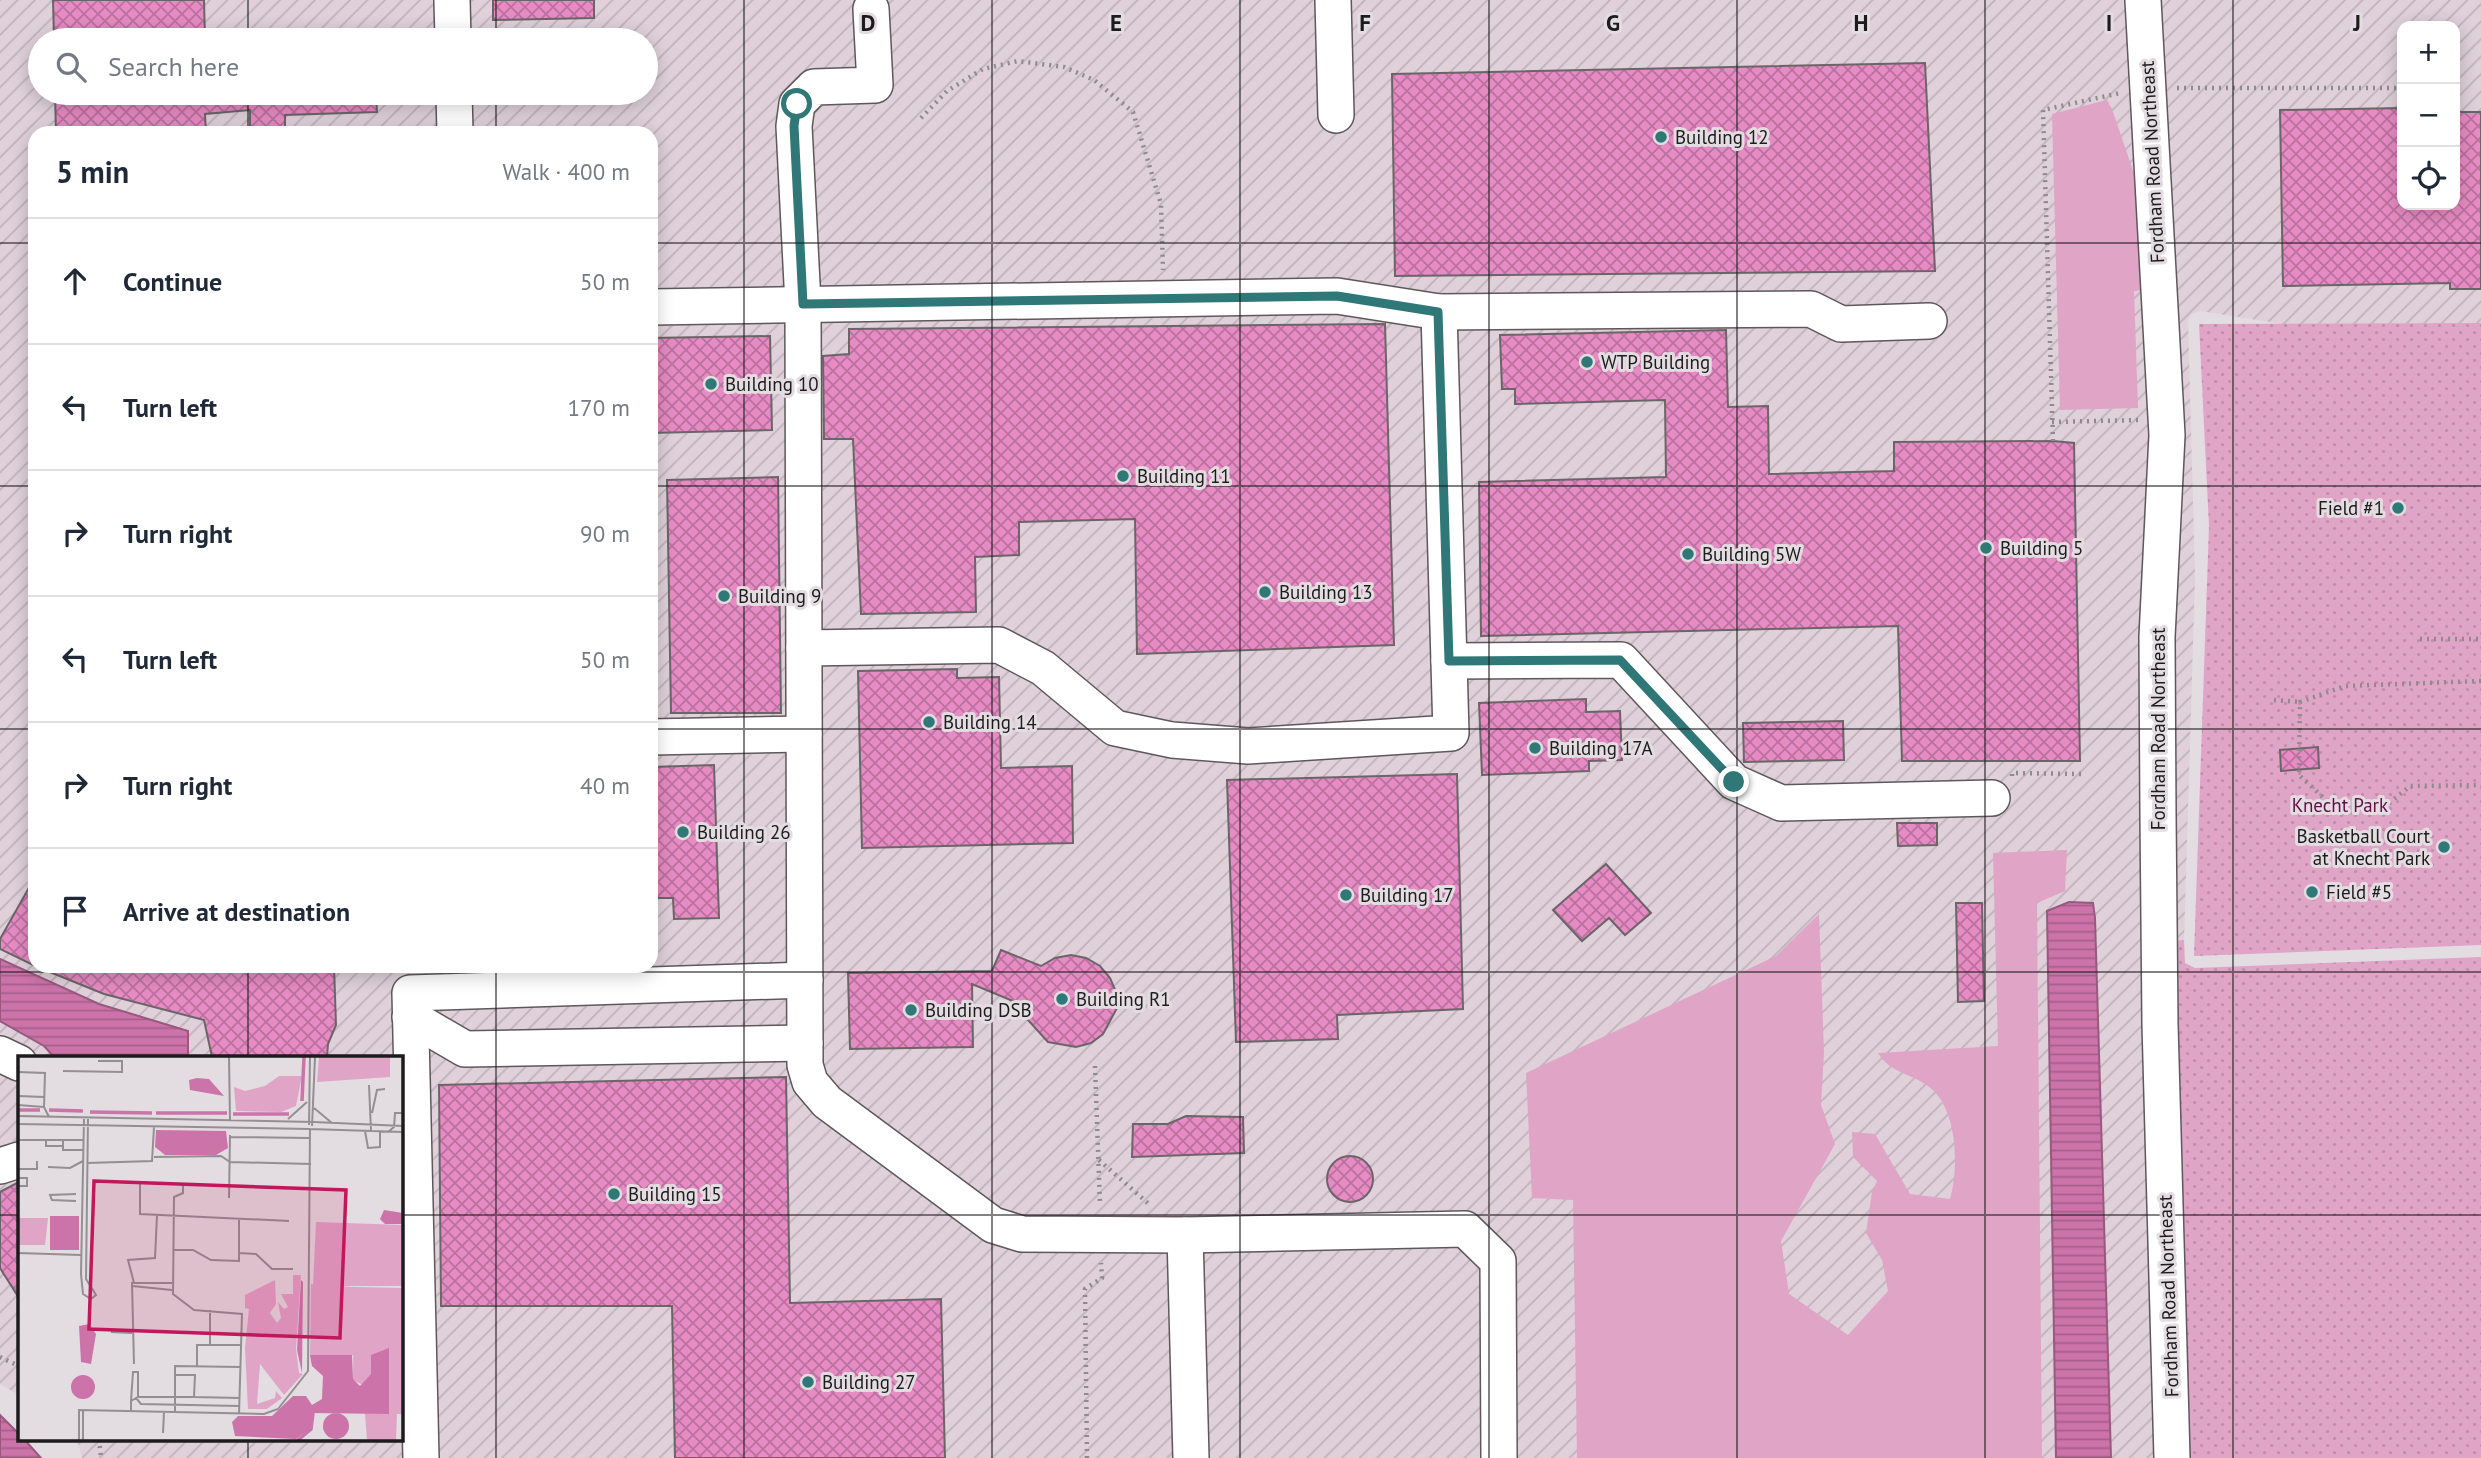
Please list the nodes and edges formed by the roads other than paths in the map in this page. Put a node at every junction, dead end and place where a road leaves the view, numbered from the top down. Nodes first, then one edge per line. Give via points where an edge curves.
1 (452, 0) edge
2 (1333, 0) edge
3 (2143, 0) edge
4 (871, 9) dead end
5 (453, 28) edge
6 (454, 105) edge
7 (1336, 115) dead end
8 (455, 126) edge
9 (803, 304) junction
10 (658, 307) edge
11 (1438, 312) junction
12 (1929, 321) dead end
13 (804, 648) junction
14 (1449, 661) junction
15 (804, 734) junction
16 (658, 737) edge
17 (2002, 791) road end
18 (805, 980) junction
19 (417, 992) edge
20 (805, 1043) junction
21 (0, 1054) edge
22 (18, 1063) edge
23 (18, 1160) edge
24 (0, 1166) edge
25 (1185, 1235) junction
26 (421, 1458) edge
27 (1191, 1458) edge
28 (1499, 1458) edge
29 (2172, 1458) edge

1 - 5 street
2 - 7 street
3 - 29 street, Fordham Road Northeast via 2166,435 2157,637 2160,1024
4 - 9 street via 875,85 814,87 797,104 794,126
6 - 8 street
9 - 10 street
9 - 11 street via 1337,296
9 - 13 street
11 - 12 street via 1811,309 1841,324
11 - 14 street
13 - 14 street via 999,645 1043,668 1115,728 1172,740 1248,746 1451,733
13 - 15 street
14 - 17 street via 1620,660 1734,782 1781,803
15 - 16 street
15 - 18 street
18 - 19 street
18 - 20 street
19 - 20 street via 465,1048
19 - 26 street
20 - 25 street via 810,1082 827,1102 993,1225 1022,1234
21 - 22 street
23 - 24 street
25 - 27 street
25 - 28 street via 1465,1228 1498,1261

